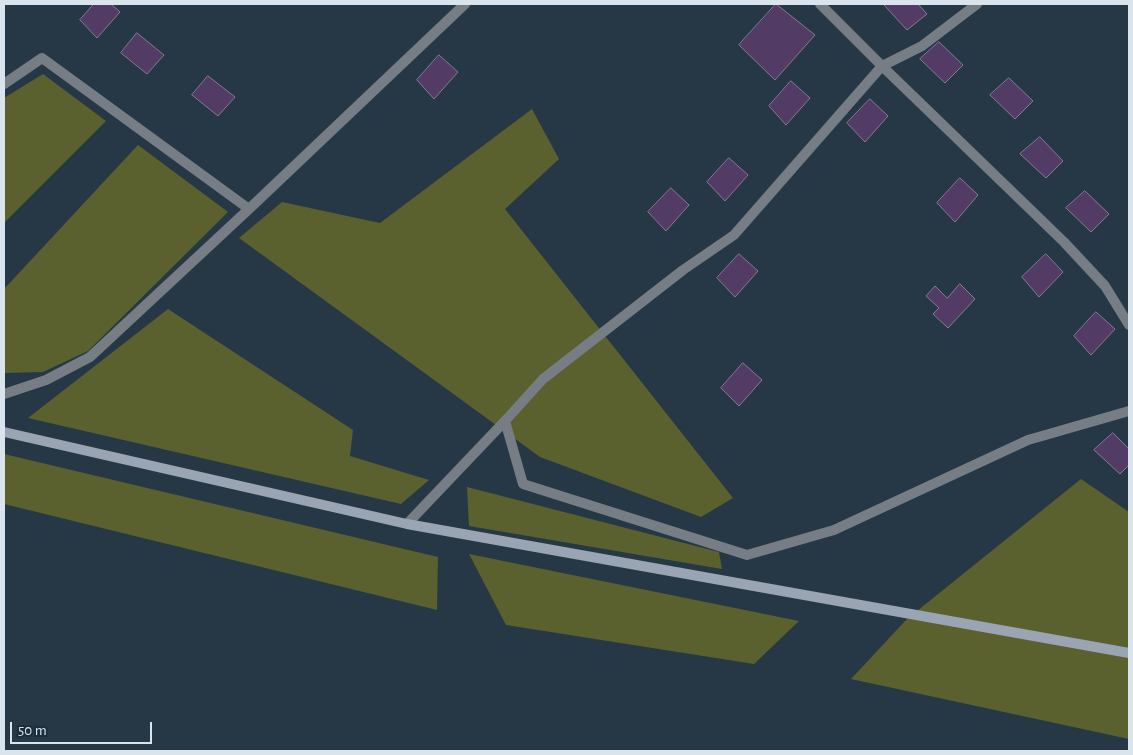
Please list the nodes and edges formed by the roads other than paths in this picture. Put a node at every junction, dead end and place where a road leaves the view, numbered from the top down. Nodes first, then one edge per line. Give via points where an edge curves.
1 (464, 4) edge
2 (820, 4) edge
3 (977, 4) edge
4 (882, 66) junction
5 (4, 84) edge
6 (250, 209) junction
7 (1129, 325) edge
8 (4, 394) edge
9 (1129, 411) edge
10 (505, 421) junction
11 (4, 432) edge
12 (407, 524) junction
13 (1129, 653) edge

1 - 6 street
2 - 4 street
3 - 4 street via 922,46
4 - 7 street via 1064,242 1105,286
4 - 10 street via 734,235 683,270 543,379
5 - 6 street via 42,58
6 - 8 street via 90,357 46,380
9 - 10 street via 1028,440 834,530 747,555 523,484
10 - 12 street
11 - 12 main road
12 - 13 main road

